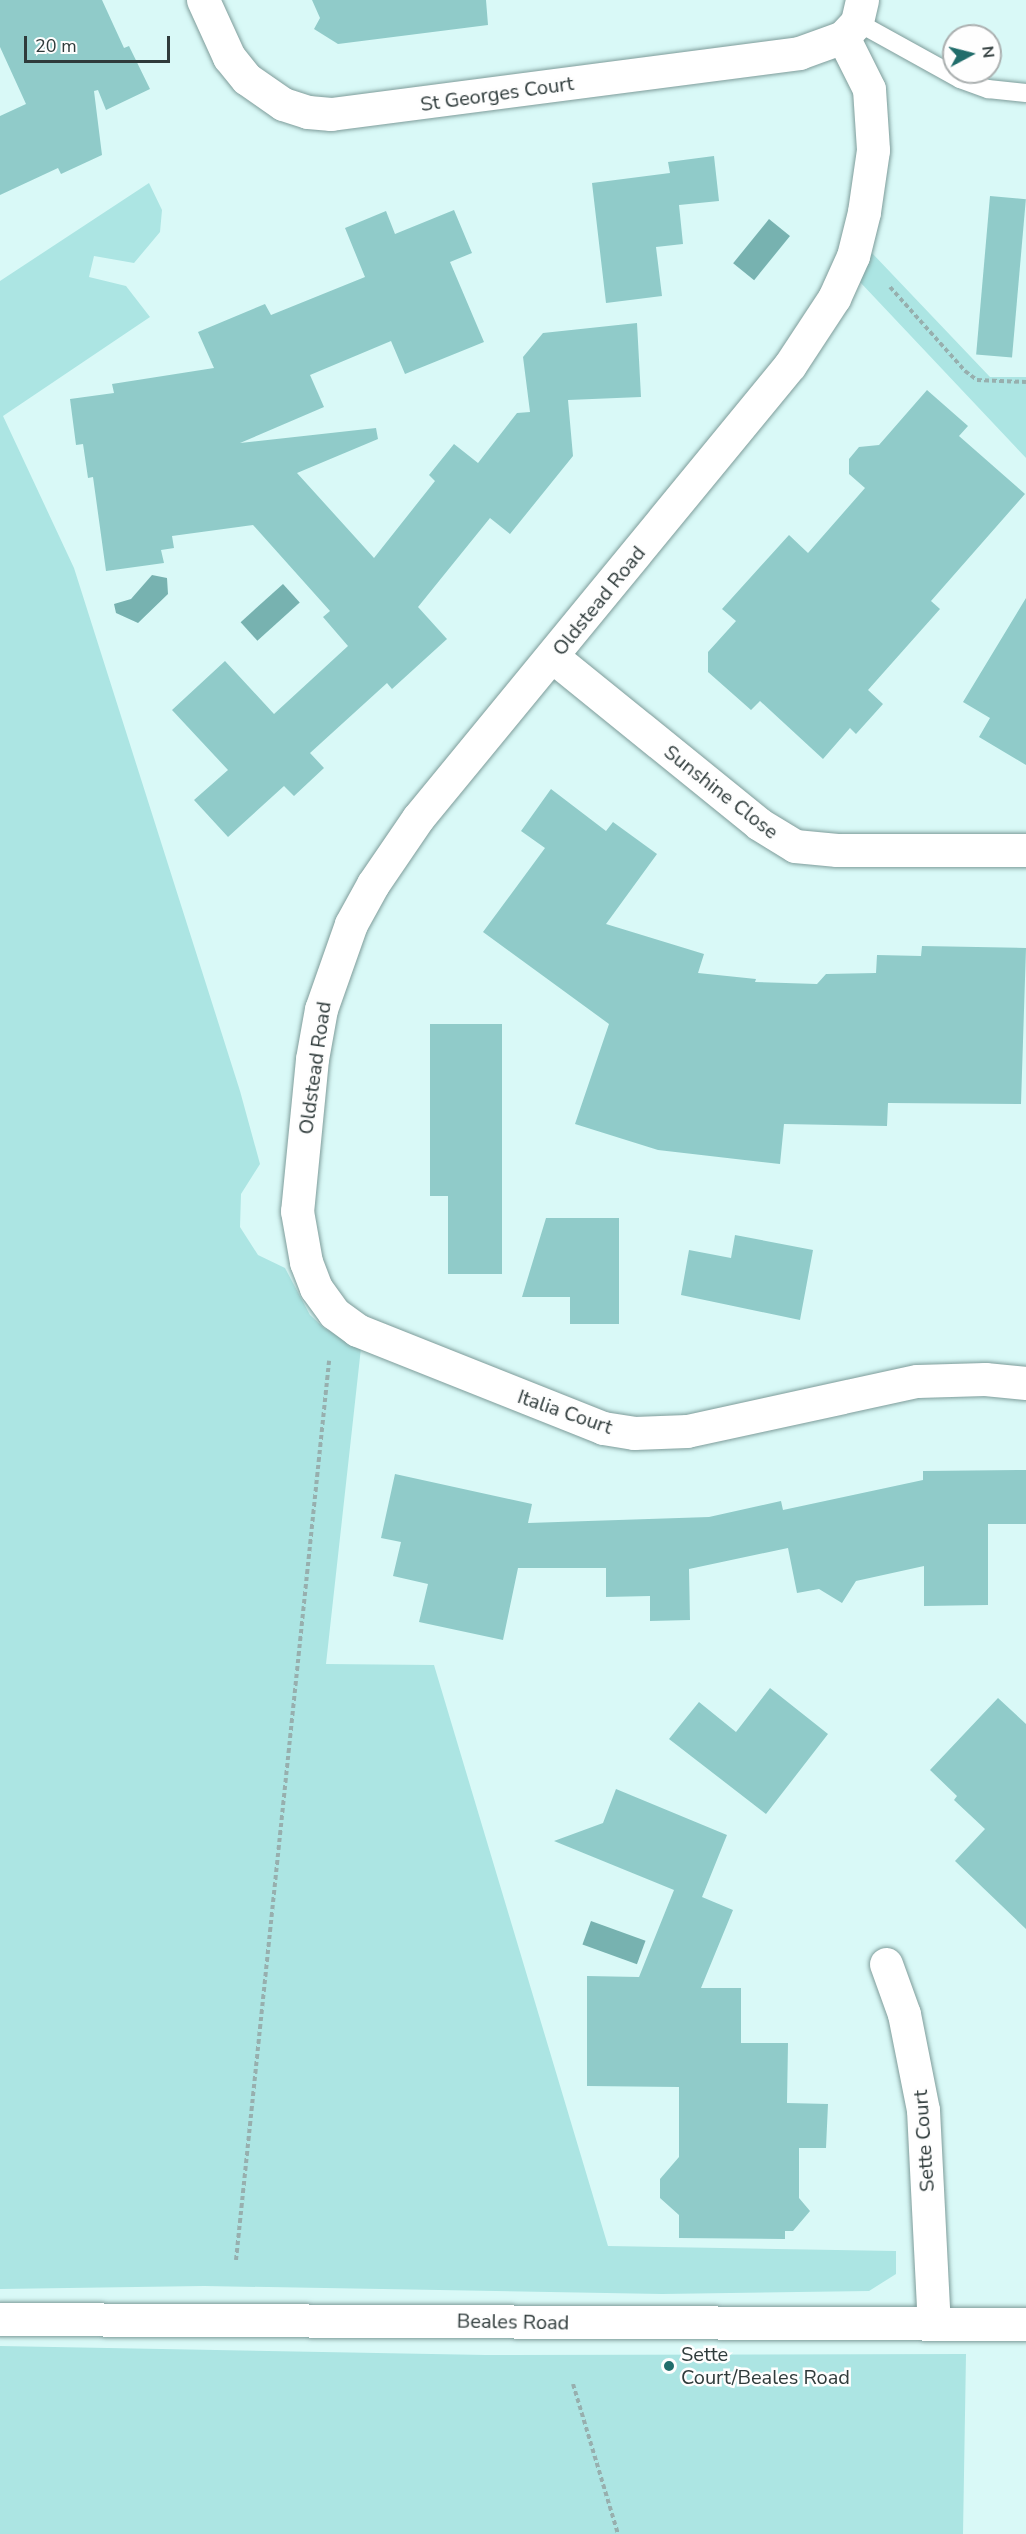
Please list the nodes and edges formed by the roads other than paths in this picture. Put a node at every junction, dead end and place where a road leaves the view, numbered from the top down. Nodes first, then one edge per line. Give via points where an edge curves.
1 (203, 0) edge
2 (854, 20) edge
3 (1026, 93) edge
4 (553, 657) junction
5 (1026, 850) edge
6 (297, 1211) joint
7 (1026, 1383) edge
8 (886, 1964) dead end
9 (0, 2319) edge
10 (934, 2324) junction
11 (1026, 2324) edge

1 - 2 street, St Georges Court via 230,57 247,79 283,104 331,114 799,53
2 - 3 lane via 960,80 988,89
2 - 4 street, Oldstead Road via 869,89 873,150 853,256 834,298 790,365
4 - 5 street, Sunshine Close via 759,824 795,846 826,850
4 - 6 street, Oldstead Road via 418,818 351,924 334,965 312,1059
6 - 7 street, Italia Court via 306,1262 316,1288 334,1313 357,1330 603,1428 634,1433 687,1431 917,1381 985,1379
8 - 10 street, Sette Court via 906,2024 923,2110
9 - 10 street, Beales Road
10 - 11 street, Beales Road

